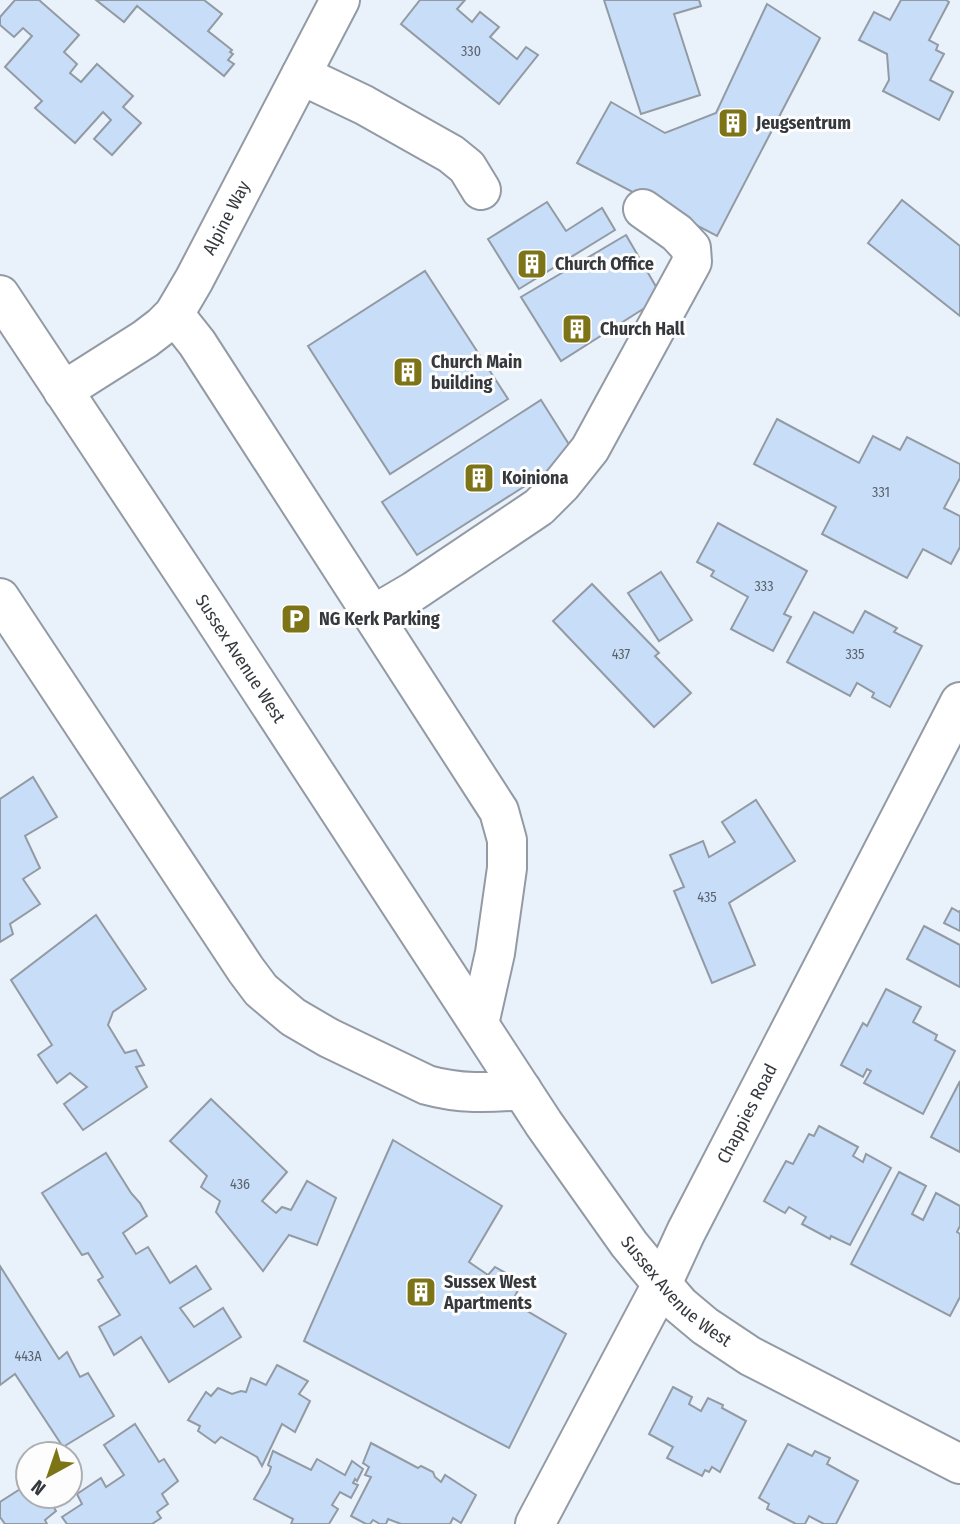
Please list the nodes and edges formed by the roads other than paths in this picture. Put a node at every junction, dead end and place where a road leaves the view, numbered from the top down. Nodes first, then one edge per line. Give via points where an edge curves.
1 (340, 0) edge
2 (300, 75) junction
3 (481, 190) dead end
4 (643, 209) dead end
5 (0, 295) edge
6 (174, 314) junction
7 (63, 391) junction
8 (0, 598) edge
9 (373, 615) junction
10 (960, 702) edge
11 (479, 1024) junction
12 (522, 1090) junction
13 (662, 1284) junction
14 (960, 1464) edge
15 (535, 1524) edge

1 - 2 street, Alpine Way
2 - 3 street via 451,154 467,167
2 - 6 street, Alpine Way
4 - 9 street via 691,248 692,262 590,449 538,507
5 - 7 street, Sussex Avenue West
6 - 7 street, Alpine Way via 145,339
6 - 9 street
7 - 11 street, Sussex Avenue West
8 - 12 street via 246,970 270,999 329,1038 427,1085 463,1092
9 - 11 street via 490,796 506,830 504,892
10 - 13 street, Chappies Road
11 - 12 street, Sussex Avenue West
12 - 13 street, Sussex Avenue West via 590,1191
13 - 14 street, Sussex Avenue West via 680,1305 750,1356
13 - 15 street, Chappies Road

